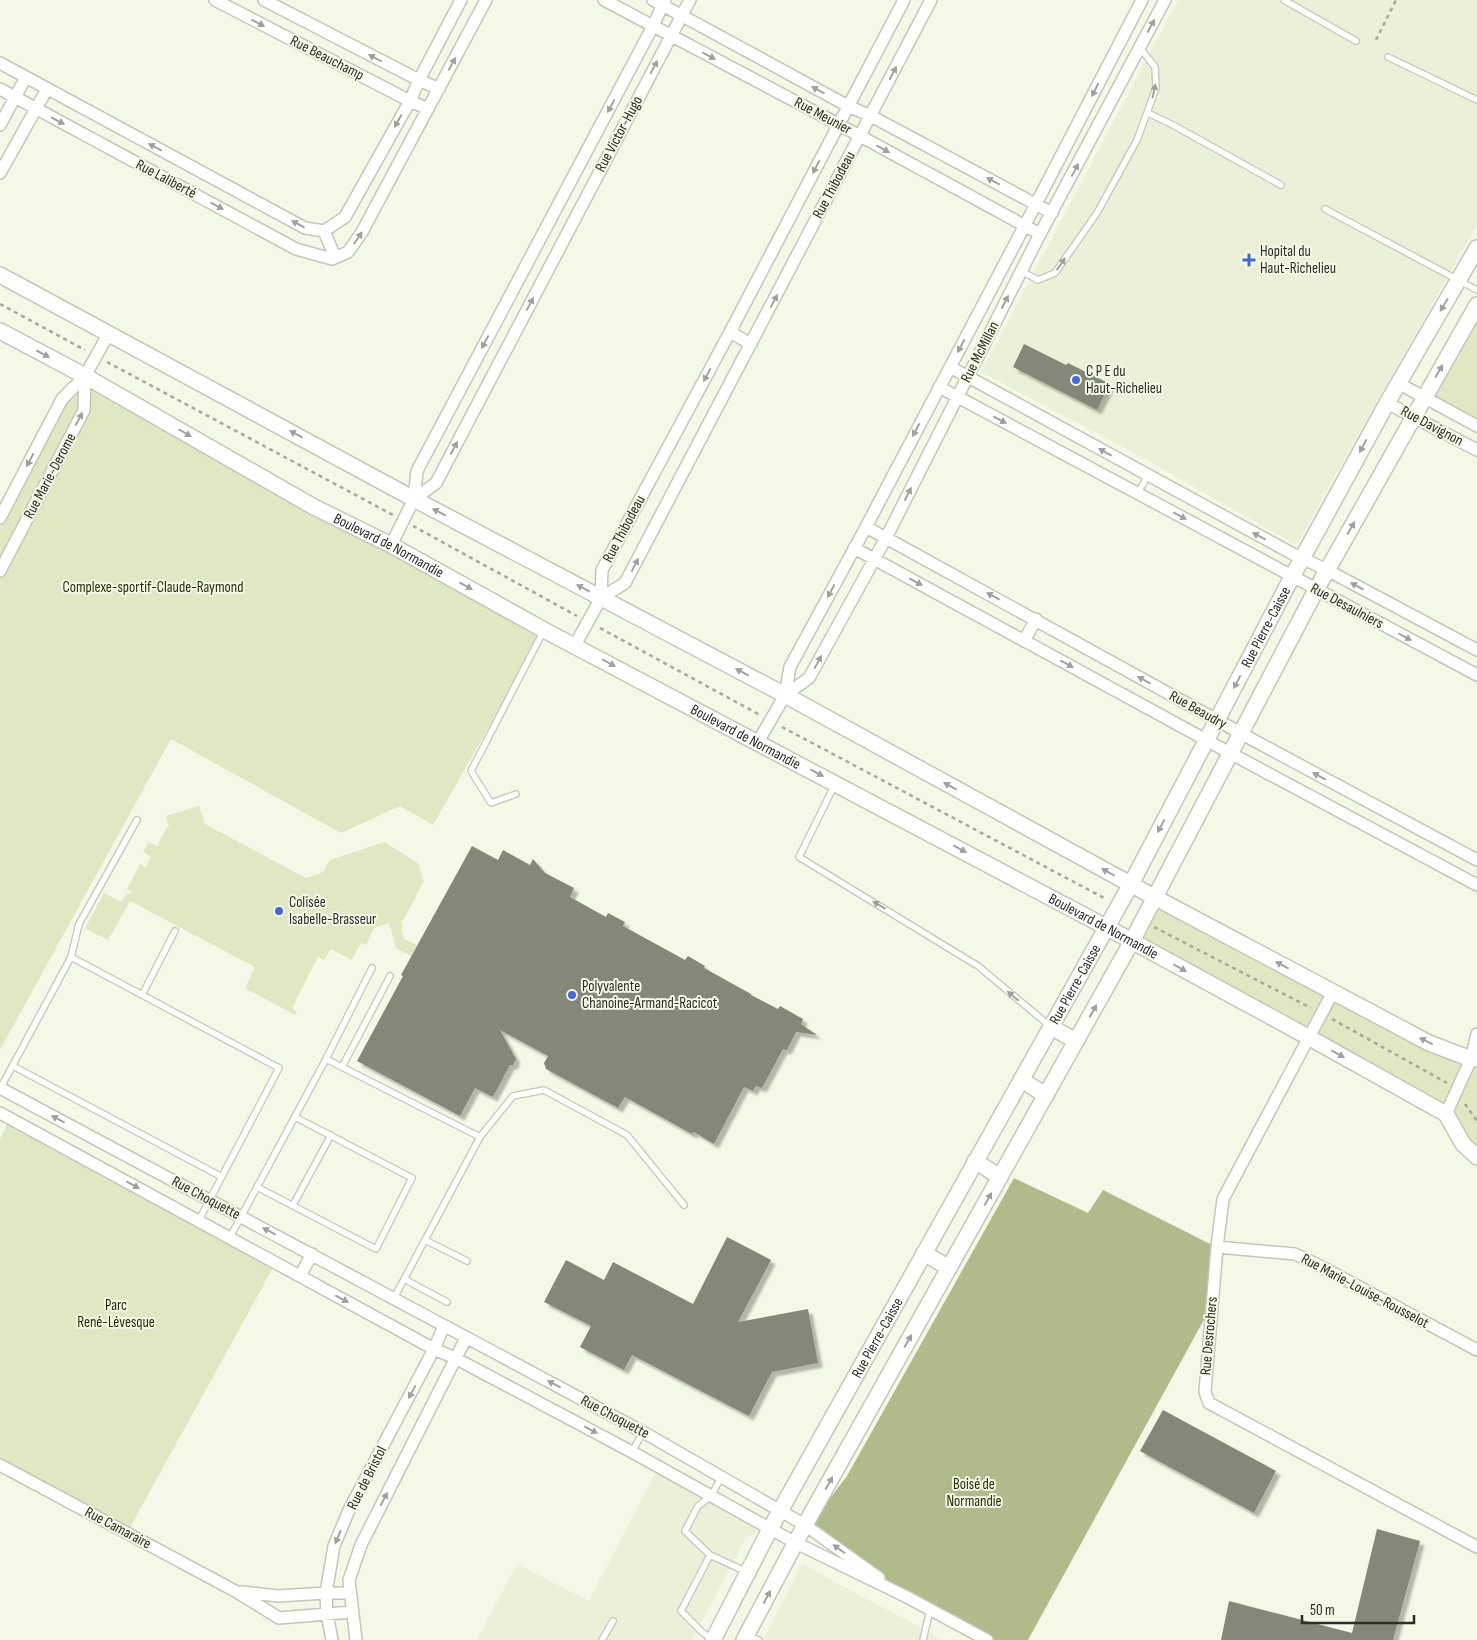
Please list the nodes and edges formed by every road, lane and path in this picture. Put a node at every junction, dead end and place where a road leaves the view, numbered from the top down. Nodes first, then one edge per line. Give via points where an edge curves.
1 (264, 0) edge
2 (461, 0) edge
3 (486, 0) edge
4 (604, 0) edge
5 (690, 0) edge
6 (904, 0) edge
7 (931, 0) edge
8 (1142, 0) edge
9 (1165, 0) edge
10 (1284, 0) edge
11 (1396, 0) edge
12 (223, 2) edge
13 (660, 2) edge
14 (682, 16) junction
15 (653, 26) junction
16 (671, 36) junction
17 (1376, 40) dead end
18 (1356, 41) dead end
19 (1140, 48) junction
20 (1388, 57) dead end
21 (0, 63) edge
22 (26, 77) junction
23 (419, 80) junction
24 (0, 89) edge
25 (47, 89) junction
26 (440, 89) junction
27 (14, 97) junction
28 (1477, 100) edge
29 (410, 101) junction
30 (848, 106) junction
31 (36, 109) junction
32 (428, 109) junction
33 (1148, 113) junction
34 (871, 116) junction
35 (838, 124) junction
36 (0, 125) edge
37 (860, 136) junction
38 (0, 174) edge
39 (1281, 185) dead end
40 (1036, 204) junction
41 (1325, 209) dead end
42 (1052, 213) junction
43 (1024, 225) junction
44 (324, 231) junction
45 (1040, 234) junction
46 (1477, 248) edge
47 (335, 258) junction
48 (530, 258) junction
49 (1004, 264) junction
50 (549, 268) junction
51 (1021, 271) junction
52 (0, 275) edge
53 (1458, 280) junction
54 (1477, 290) edge
55 (0, 304) edge
56 (1477, 305) edge
57 (0, 331) edge
58 (730, 332) junction
59 (109, 333) junction
60 (751, 344) junction
61 (97, 356) junction
62 (950, 367) junction
63 (85, 376) junction
64 (968, 377) junction
65 (1398, 383) junction
66 (939, 387) junction
67 (957, 397) junction
68 (1424, 398) junction
69 (1387, 402) junction
70 (1413, 417) junction
71 (1477, 426) edge
72 (1477, 450) edge
73 (1148, 475) junction
74 (1138, 493) junction
75 (414, 498) junction
76 (0, 518) edge
77 (403, 521) junction
78 (866, 527) junction
79 (886, 538) junction
80 (391, 545) junction
81 (854, 548) junction
82 (5, 549) edge
83 (874, 559) junction
84 (1302, 559) junction
85 (1327, 570) junction
86 (0, 571) edge
87 (1292, 577) junction
88 (1316, 590) junction
89 (602, 598) junction
90 (1036, 619) junction
91 (588, 622) junction
92 (544, 630) junction
93 (1024, 641) junction
94 (575, 645) junction
95 (1477, 650) edge
96 (1477, 675) edge
97 (784, 695) junction
98 (770, 720) junction
99 (1217, 720) junction
100 (1240, 734) junction
101 (1206, 740) junction
102 (758, 742) junction
103 (1230, 753) junction
104 (835, 783) junction
105 (516, 794) dead end
106 (1362, 799) junction
107 (1350, 818) junction
108 (137, 820) dead end
109 (1441, 841) junction
110 (1430, 860) junction
111 (1477, 860) edge
112 (1131, 884) junction
113 (1477, 885) edge
114 (1154, 897) junction
115 (1118, 906) junction
116 (1142, 920) junction
117 (1106, 927) junction
118 (175, 931) dead end
119 (1132, 941) junction
120 (71, 958) junction
121 (372, 968) dead end
122 (390, 976) dead end
123 (1333, 992) junction
124 (142, 995) junction
125 (1322, 1014) junction
126 (1051, 1027) junction
127 (1477, 1034) edge
128 (1310, 1038) junction
129 (1076, 1041) junction
130 (1475, 1057) edge
131 (326, 1059) junction
132 (13, 1066) junction
133 (342, 1067) junction
134 (1020, 1080) junction
135 (0, 1088) edge
136 (1456, 1092) junction
137 (1046, 1095) junction
138 (0, 1113) edge
139 (1446, 1114) junction
140 (295, 1117) junction
141 (1477, 1121) edge
142 (330, 1135) junction
143 (480, 1137) junction
144 (101, 1141) junction
145 (1477, 1157) edge
146 (90, 1161) junction
147 (975, 1161) junction
148 (222, 1177) junction
149 (1000, 1177) junction
150 (257, 1187) junction
151 (210, 1200) junction
152 (684, 1204) dead end
153 (293, 1205) junction
154 (241, 1217) junction
155 (198, 1222) junction
156 (230, 1239) junction
157 (425, 1240) junction
158 (1217, 1247) junction
159 (924, 1253) junction
160 (312, 1254) junction
161 (467, 1262) dead end
162 (949, 1268) junction
163 (300, 1276) junction
164 (404, 1279) junction
165 (394, 1298) junction
166 (447, 1302) dead end
167 (444, 1326) junction
168 (466, 1338) junction
169 (434, 1349) junction
170 (1477, 1350) edge
171 (455, 1358) junction
172 (643, 1432) junction
173 (632, 1452) junction
174 (0, 1465) edge
175 (722, 1476) junction
176 (711, 1496) junction
177 (780, 1511) junction
178 (805, 1525) junction
179 (770, 1528) junction
180 (796, 1543) junction
181 (1477, 1547) edge
182 (710, 1555) junction
183 (748, 1572) junction
184 (236, 1592) junction
185 (326, 1593) junction
186 (350, 1593) junction
187 (907, 1598) junction
188 (930, 1610) junction
189 (352, 1612) junction
190 (327, 1614) junction
191 (612, 1621) dead end
192 (750, 1639) edge
193 (332, 1640) edge
194 (356, 1640) edge
195 (602, 1640) edge
196 (714, 1640) edge
197 (923, 1640) edge
198 (987, 1640) edge

23 -> 1 street, Rue Beauchamp
2 - 23 street
26 -> 3 street
4 - 15 street, Rue Meunier
5 - 14 street, Rue Victor-Hugo
6 - 30 street, Rue Thibodeau
34 -> 7 street, Rue Thibodeau
8 -> 40 street, Rue McMillan
19 -> 9 street, Rue McMillan
10 - 18 lane
11 - 17 path
12 -> 29 street, Rue Beauchamp
13 - 14 street, Rue Meunier
13 - 15 street, Rue Victor-Hugo
14 - 16 street, Rue Victor-Hugo
30 -> 14 street, Rue Meunier
15 - 16 street, Rue Meunier
15 -> 48 street, Rue Victor-Hugo
16 -> 35 street, Rue Meunier
50 -> 16 street, Rue Victor-Hugo
33 -> 19 lane via 1156,88 1155,67
42 -> 19 street, Rue McMillan
20 - 28 lane
21 - 22 street, Rue Laliberté
22 - 25 street, Rue Laliberté
22 - 27 street
23 - 26 street, Rue Beauchamp
23 - 29 street
24 - 27 street, Rue Laliberté
25 - 31 street
44 -> 25 street, Rue Laliberté via 305,228
26 - 32 street
27 - 31 street, Rue Laliberté
27 - 36 street
29 - 32 street, Rue Beauchamp
29 -> 44 street via 345,217
30 - 34 street, Rue Meunier
30 - 35 street, Rue Thibodeau
31 - 38 street
31 -> 47 street, Rue Laliberté via 296,249
47 -> 32 street via 348,252 362,232
33 - 39 lane
51 -> 33 lane via 1038,280 1055,273 1097,213
34 - 37 street, Rue Thibodeau
40 -> 34 street, Rue Meunier
35 - 37 street, Rue Meunier
35 -> 58 street, Rue Thibodeau
37 -> 43 street, Rue Meunier
60 -> 37 street, Rue Thibodeau
40 - 42 street, Rue Meunier
40 - 43 street, Rue McMillan
41 - 53 lane
42 - 45 street, Rue McMillan
43 - 45 street, Rue Meunier
43 - 49 street, Rue McMillan
44 - 47 street
45 - 51 street, Rue McMillan
46 - 53 street, Rue Pierre-Caisse
48 - 50 street
48 -> 75 street, Rue Victor-Hugo via 417,472
49 - 51 street
49 -> 62 street, Rue McMillan
75 -> 50 street, Rue Victor-Hugo via 436,482
64 -> 51 street, Rue McMillan
52 - 59 street
53 - 54 lane
53 -> 65 street, Rue Pierre-Caisse
55 - 61 path
68 -> 56 street, Rue Pierre-Caisse
57 -> 63 street, Boulevard de Normandie
58 - 60 street
58 -> 89 street, Rue Thibodeau via 602,570
59 - 61 street, Rue Marie-Derome
75 -> 59 street
89 -> 60 street, Rue Thibodeau via 625,583
61 - 63 street, Rue Marie-Derome
61 - 77 path
62 - 64 street, Rue Desaulniers
62 - 66 street, Rue McMillan
63 -> 76 street, Rue Marie-Derome via 62,400
63 -> 80 street, Boulevard de Normandie via 314,507
82 -> 63 street, Rue Marie-Derome via 84,410
64 - 67 street, Rue McMillan
73 -> 64 street, Rue Desaulniers
65 - 68 street, Rue Davignon
65 - 69 street, Rue Pierre-Caisse
66 - 67 street, Rue Desaulniers
66 -> 78 street, Rue McMillan
67 -> 74 street, Rue Desaulniers
79 -> 67 street, Rue McMillan
68 - 70 street, Rue Pierre-Caisse
68 - 71 street, Rue Davignon
69 - 70 street, Rue Davignon
69 -> 84 street, Rue Pierre-Caisse
70 - 72 street, Rue Davignon
85 -> 70 street, Rue Pierre-Caisse
73 - 74 lane
84 -> 73 street, Rue Desaulniers
74 -> 87 street, Rue Desaulniers
75 - 77 street, Rue Victor-Hugo
89 -> 75 street
77 - 80 street, Rue Victor-Hugo
77 - 91 path
78 - 79 street, Rue Beaudry
78 - 81 street, Rue McMillan
79 - 83 street, Rue McMillan
90 -> 79 street, Rue Beaudry
80 -> 92 street, Boulevard de Normandie
81 - 83 street, Rue Beaudry
81 -> 97 street, Rue McMillan via 790,667
82 - 86 street, Rue Marie-Derome
83 -> 93 street, Rue Beaudry
97 -> 83 street, Rue McMillan via 810,678
84 - 85 street, Rue Desaulniers
84 - 87 street, Rue Pierre-Caisse
85 - 88 street, Rue Pierre-Caisse
95 -> 85 street, Rue Desaulniers
87 - 88 street, Rue Desaulniers
87 -> 99 street, Rue Pierre-Caisse
88 -> 96 street, Rue Desaulniers
88 - 100 street, Rue Pierre-Caisse
89 - 91 street, Rue Thibodeau
97 -> 89 street
90 - 93 street
99 -> 90 street, Rue Beaudry
91 - 94 street, Rue Thibodeau
91 - 98 path
92 - 94 street, Boulevard de Normandie
92 - 105 lane via 471,772 491,803
93 -> 101 street, Rue Beaudry
94 -> 102 street, Boulevard de Normandie
97 - 98 street, Rue McMillan
112 -> 97 street
98 - 102 street, Rue McMillan
98 - 115 path
99 - 100 street, Rue Beaudry
99 - 101 street, Rue Pierre-Caisse
100 - 103 street, Rue Pierre-Caisse
106 -> 100 street, Rue Beaudry
101 - 103 street, Rue Beaudry
101 -> 112 street, Rue Pierre-Caisse
102 -> 104 street, Boulevard de Normandie
103 - 107 street, Rue Beaudry
103 - 114 street, Rue Pierre-Caisse
104 -> 117 street, Boulevard de Normandie
126 -> 104 lane via 978,966 799,857
106 - 107 street
106 - 109 street, Rue Beaudry
107 - 110 street, Rue Beaudry
108 - 120 lane via 79,924
109 - 110 street
109 - 111 street, Rue Beaudry
110 - 113 street, Rue Beaudry
112 - 114 street
112 - 115 street, Rue Pierre-Caisse
114 - 116 street, Rue Pierre-Caisse
123 -> 114 street
115 - 117 street, Rue Pierre-Caisse
116 - 119 street, Rue Pierre-Caisse
116 - 125 path
117 - 119 street, Boulevard de Normandie
117 - 126 street, Rue Pierre-Caisse
118 - 124 lane
119 -> 128 street, Boulevard de Normandie
129 -> 119 street, Rue Pierre-Caisse
120 - 124 lane
120 - 132 lane
121 - 131 lane
122 - 133 lane
123 - 125 street, Rue Desrochers
130 -> 123 street via 1429,1043
124 - 148 lane via 279,1068
125 - 128 street, Rue Desrochers
125 - 136 path via 1451,1084
126 - 129 street
126 - 134 street, Rue Pierre-Caisse
127 - 130 street
128 -> 139 street, Boulevard de Normandie
128 - 158 street, Rue Desrochers via 1223,1199
129 - 137 street, Rue Pierre-Caisse
130 - 136 street
131 - 133 lane
131 - 140 lane
132 - 135 lane
132 - 148 lane
133 - 143 lane
134 - 137 street
134 - 147 street, Rue Pierre-Caisse
144 -> 135 street, Rue Choquette
136 - 139 street
136 - 141 path
137 - 149 street, Rue Pierre-Caisse
138 - 146 street, Rue Choquette
139 - 145 street via 1462,1144
140 - 142 lane
140 - 150 lane
142 - 153 lane
142 - 153 lane via 412,1178 376,1249
143 - 152 lane via 513,1096 544,1090 627,1135
143 - 157 lane
144 - 146 street
144 - 151 street, Rue Choquette
146 -> 155 street, Rue Choquette
147 - 149 street
147 - 159 street, Rue Pierre-Caisse
148 - 151 lane
162 -> 149 street, Rue Pierre-Caisse
150 - 153 lane
150 - 154 lane
151 - 154 street, Rue Choquette
151 - 155 lane
154 - 156 lane
160 -> 154 street, Rue Choquette
155 - 156 street, Rue Choquette
156 - 163 street, Rue Choquette
157 - 161 lane
157 - 164 lane
158 - 170 street, Rue Marie-Louise-Rousselot via 1295,1254
158 - 181 street, Rue Desrochers via 1205,1392 1210,1403
159 - 162 street
159 - 177 street, Rue Pierre-Caisse
160 - 163 street
160 - 165 street, Rue Choquette
178 -> 162 street, Rue Pierre-Caisse
163 -> 169 street, Rue Choquette
164 - 165 lane
164 - 166 lane
165 - 167 street, Rue Choquette
167 - 168 street, Rue Choquette
167 - 169 street, Rue de Bristol
168 - 171 street, Rue de Bristol
172 -> 168 street, Rue Choquette
169 - 171 street, Rue Choquette
169 -> 185 street, Rue de Bristol via 349,1510 334,1546
171 -> 173 street, Rue Choquette
186 -> 171 street, Rue de Bristol via 349,1580 361,1545
172 - 173 lane
172 - 175 street, Rue Choquette
173 - 176 street, Rue Choquette
174 - 184 street, Rue Camaraire
175 - 176 lane
175 - 177 street, Rue Choquette
176 - 179 street, Rue Choquette
176 - 182 lane via 698,1506 685,1531
177 - 178 street, Rue Choquette
177 - 179 street, Rue Pierre-Caisse
178 - 180 street, Rue Pierre-Caisse
187 -> 178 street, Rue Choquette
179 - 180 street, Rue Choquette
179 - 183 street, Rue Pierre-Caisse
180 - 187 street, Rue Choquette
192 -> 180 street, Rue Pierre-Caisse
182 - 183 lane
182 - 196 lane via 681,1611
183 - 196 street, Rue Pierre-Caisse
184 - 185 street, Rue Camaraire via 278,1596
184 - 190 street, Rue Camaraire via 279,1618
185 - 186 street, Rue Camaraire
185 - 190 street, Rue de Bristol
186 - 189 street, Rue de Bristol
187 - 188 street, Rue Choquette
188 - 197 lane
188 - 198 street, Rue Choquette
189 - 190 street, Rue Camaraire
189 - 194 street, Rue de Bristol
190 - 193 street, Rue de Bristol
191 - 195 lane

